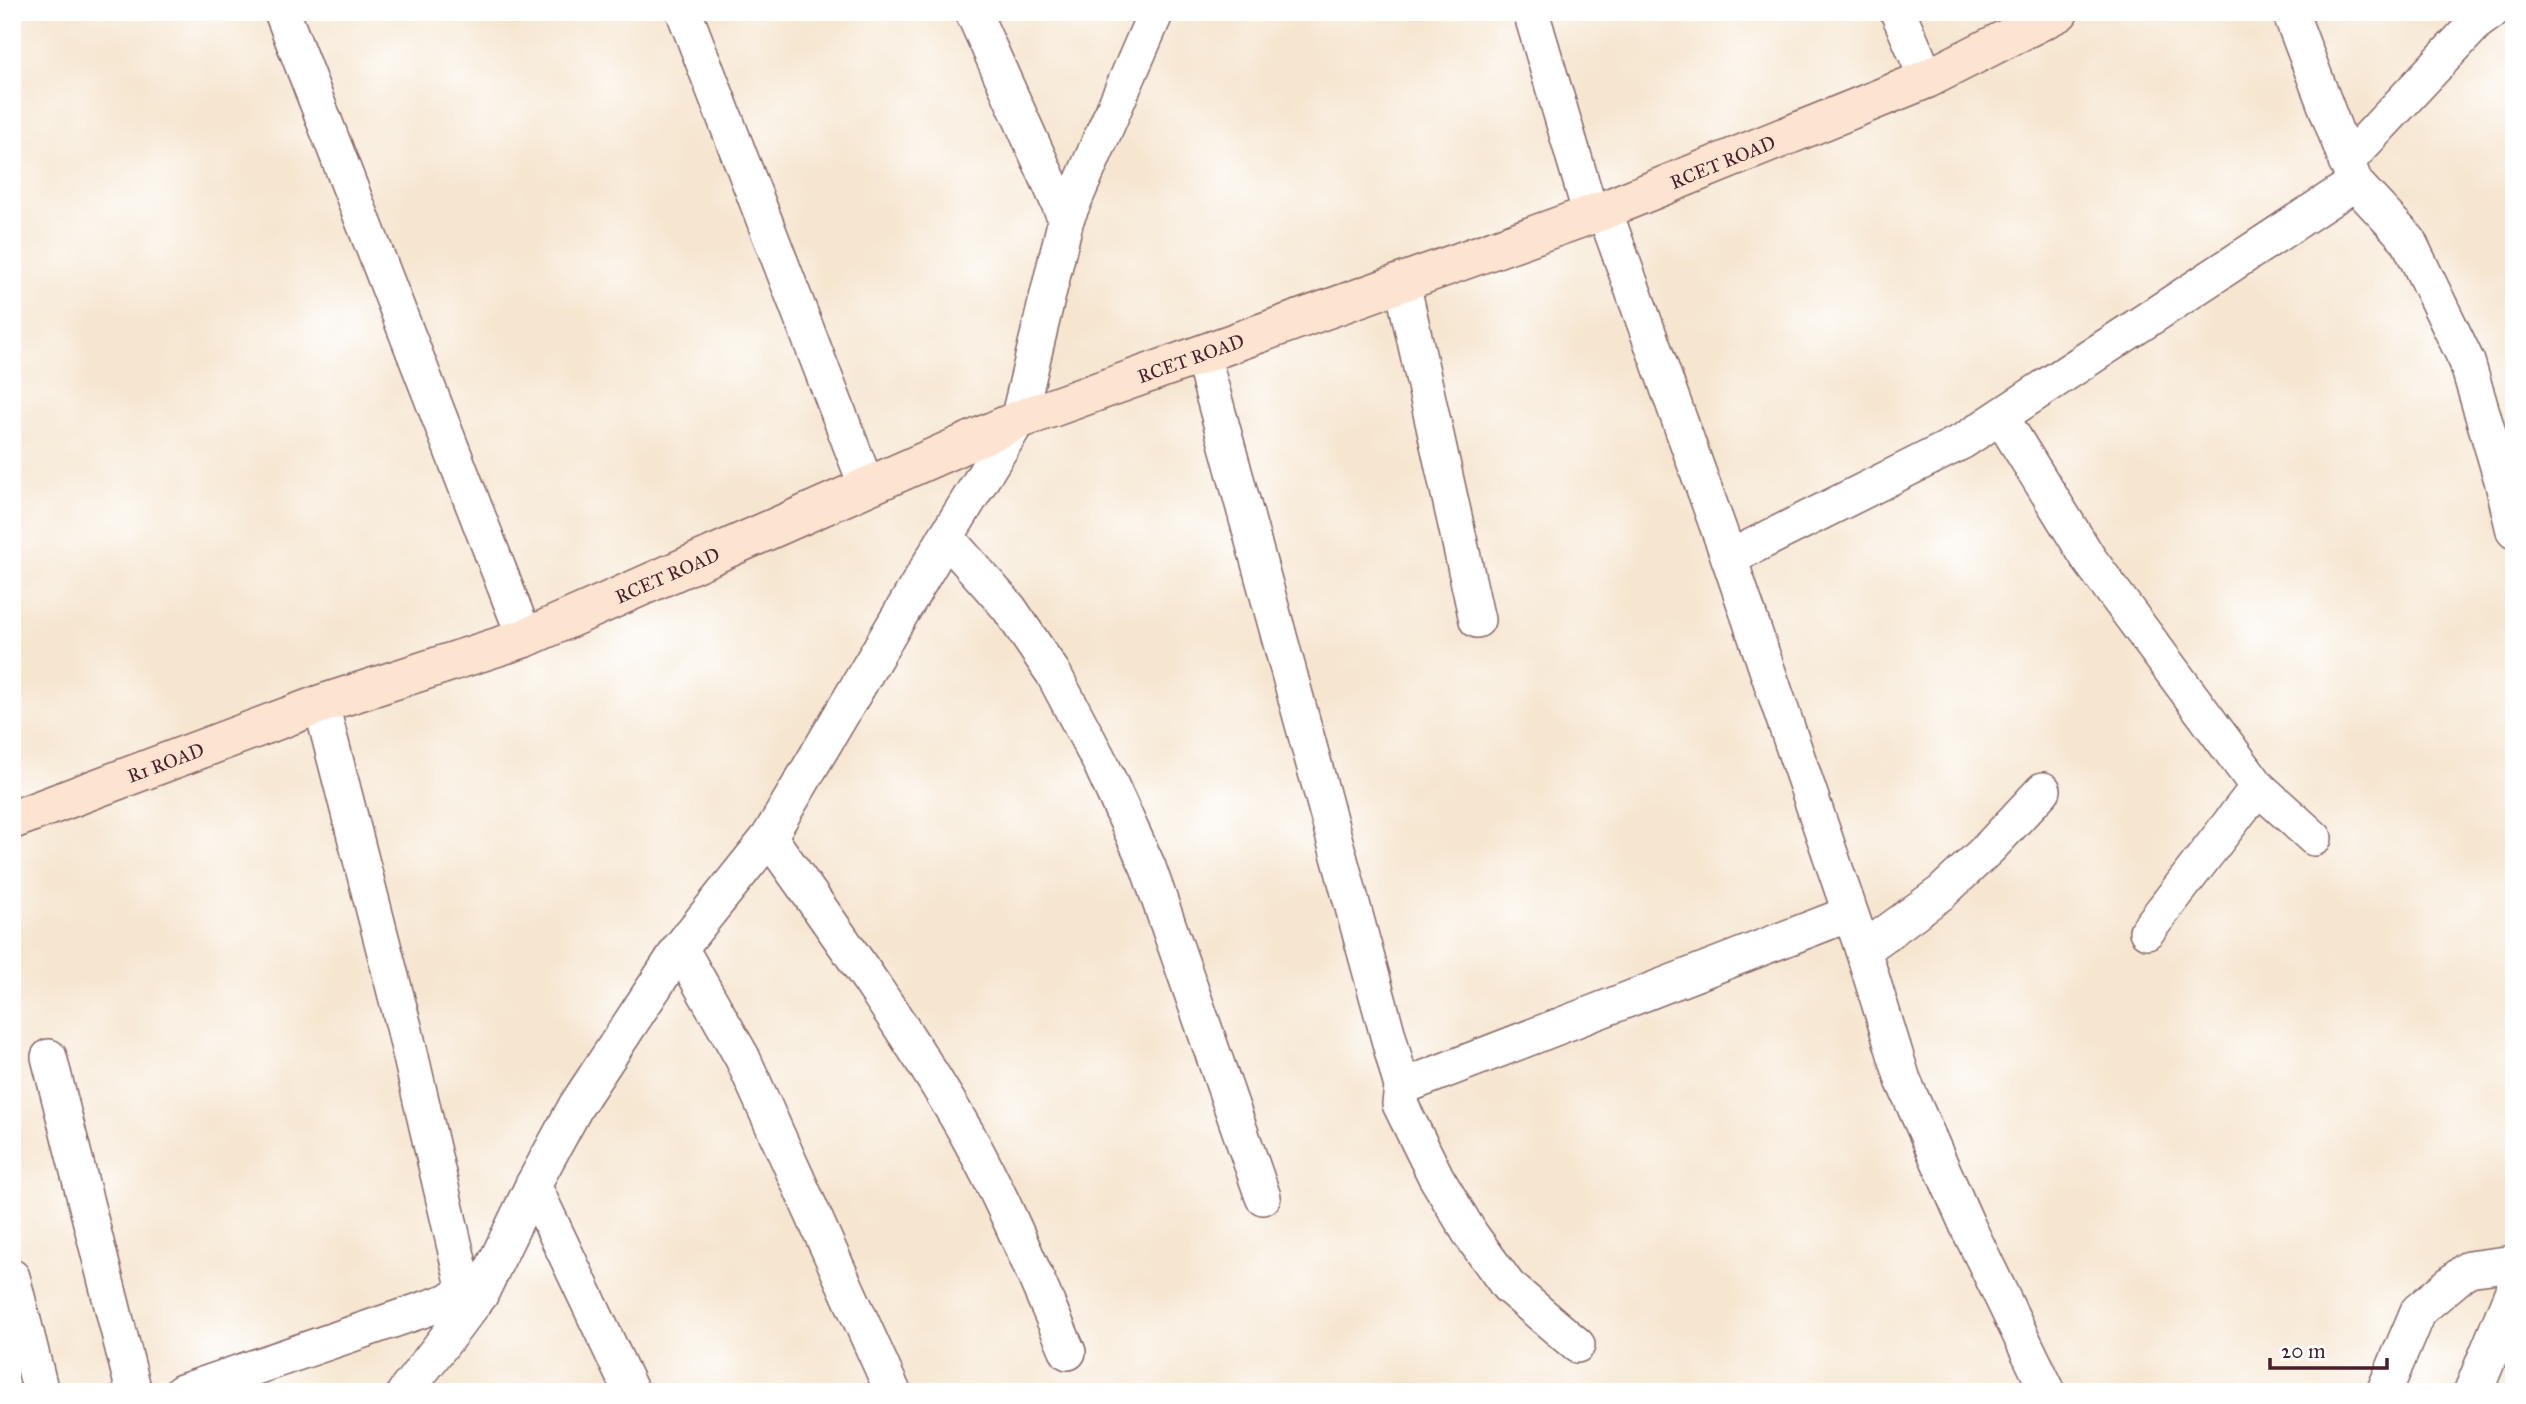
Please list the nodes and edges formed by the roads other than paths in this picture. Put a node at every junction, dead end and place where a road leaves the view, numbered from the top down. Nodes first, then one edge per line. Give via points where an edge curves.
1 (282, 12) edge
2 (684, 12) edge
3 (973, 12) edge
4 (1531, 12) edge
5 (1898, 12) edge
6 (2059, 12) edge
7 (2290, 12) edge
8 (2490, 12) edge
9 (1160, 14) edge
10 (1927, 79) junction
11 (2351, 172) junction
12 (1597, 212) junction
13 (1066, 219) junction
14 (1402, 282) junction
15 (1202, 354) junction
16 (2001, 416) junction
17 (1018, 420) junction
18 (867, 487) junction
19 (2514, 531) edge
20 (946, 537) junction
21 (1728, 558) junction
22 (1477, 620) dead end
23 (525, 638) junction
24 (321, 704) junction
25 (2258, 787) junction
26 (2043, 790) dead end
27 (12, 820) edge
28 (769, 837) junction
29 (2314, 838) dead end
30 (1849, 914) junction
31 (2147, 931) dead end
32 (680, 948) junction
33 (1863, 950) junction
34 (49, 1057) dead end
35 (1402, 1087) junction
36 (533, 1185) junction
37 (1263, 1197) dead end
38 (2514, 1263) edge
39 (12, 1276) edge
40 (2514, 1292) edge
41 (473, 1295) junction
42 (1577, 1345) dead end
43 (1068, 1352) dead end
44 (41, 1392) edge
45 (134, 1392) edge
46 (182, 1392) edge
47 (405, 1392) edge
48 (631, 1392) edge
49 (893, 1392) edge
50 (2049, 1392) edge
51 (2384, 1392) edge
52 (2473, 1392) edge

1 - 23 street
2 - 18 street
3 - 13 street
4 - 12 street
5 - 10 street
6 - 10 main road, RCET ROAD
7 - 11 street
8 - 11 street
9 - 13 street
10 - 12 main road, RCET ROAD
11 - 16 street
11 - 19 street via 2408,240 2467,362
12 - 14 main road, RCET ROAD
12 - 21 street
13 - 17 street
14 - 15 main road, RCET ROAD
14 - 22 street
15 - 17 main road, RCET ROAD
15 - 35 street
16 - 21 street via 1964,441
16 - 25 street via 2089,559
17 - 18 main road, RCET ROAD
17 - 20 street
18 - 23 main road, RCET ROAD
20 - 28 street
20 - 37 street via 1016,619 1053,673 1101,764 1148,867
21 - 30 street
23 - 24 main road, RCET ROAD
24 - 27 main road, R1 ROAD
24 - 41 street
25 - 29 street
25 - 31 street
26 - 33 street via 1941,893
28 - 32 street
28 - 43 street via 905,1034 967,1135
30 - 33 street
30 - 35 street
32 - 36 street via 576,1106
32 - 49 street via 743,1057
33 - 50 street via 1903,1080
34 - 45 street
35 - 42 street via 1399,1104 1471,1235 1508,1286
36 - 41 street
36 - 48 street
38 - 51 street via 2468,1269 2418,1311
39 - 44 street
40 - 52 street
41 - 46 street
41 - 47 street

